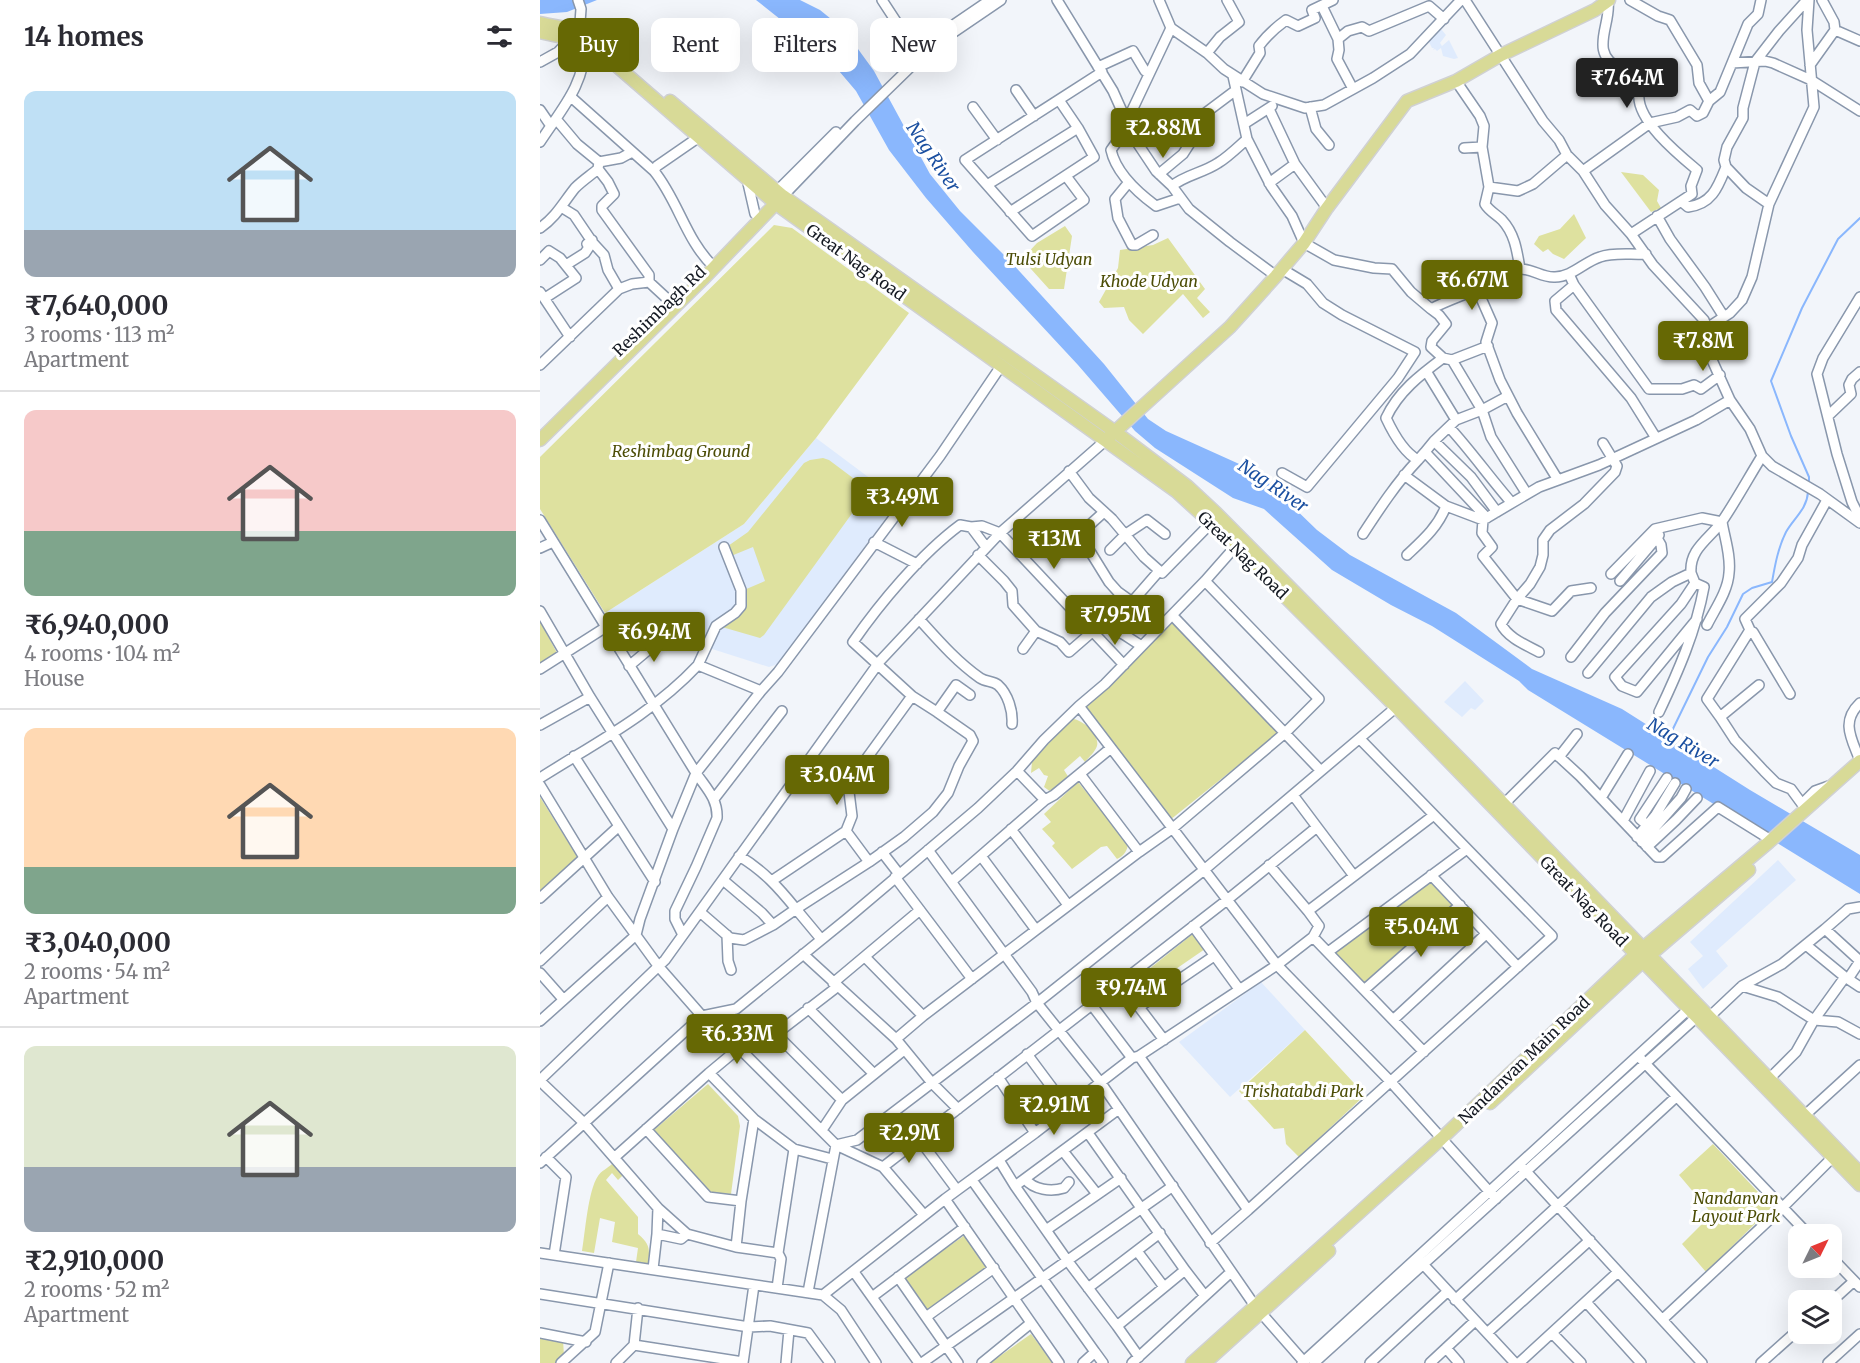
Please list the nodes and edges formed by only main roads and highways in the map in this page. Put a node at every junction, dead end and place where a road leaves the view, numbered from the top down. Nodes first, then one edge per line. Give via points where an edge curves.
1 (1609, 0) edge
2 (540, 23) edge
3 (558, 30) edge
4 (540, 32) edge
5 (558, 35) edge
6 (623, 72) edge
7 (634, 72) edge
8 (776, 198) junction
9 (712, 264) junction
10 (673, 303) junction
11 (540, 428) edge
12 (1114, 432) junction
13 (540, 440) edge
14 (1399, 704) junction
15 (1860, 761) edge
16 (1860, 770) edge
17 (1804, 815) junction
18 (1625, 935) junction
19 (1666, 935) junction
20 (1643, 954) junction
21 (1623, 973) junction
22 (1664, 975) junction
23 (1700, 1013) junction
24 (1835, 1154) junction
25 (1860, 1173) edge
26 (1860, 1185) edge
27 (1258, 1309) junction
28 (1192, 1363) edge
29 (1205, 1363) edge

1 - 12 main road via 1456,81 1407,101 1279,272 1230,327
2 - 3 main road, Great Nag Road
4 - 5 main road, Great Nag Road
6 - 8 main road, Great Nag Road via 747,179
7 - 8 main road, Great Nag Road
8 - 9 main road
8 - 9 main road, Reshimbagh Rd via 755,214
8 - 12 main road, Great Nag Road
8 - 12 main road, Great Nag Road via 1001,366
9 - 10 main road, Reshimbagh Rd
10 - 11 main road, Reshimbagh Rd
10 - 13 main road
12 - 14 main road, Great Nag Road
12 - 14 main road, Great Nag Road via 1187,486 1216,513
14 - 18 main road, Great Nag Road
14 - 18 main road, Great Nag Road via 1504,804
15 - 17 main road, Nandanvan Main Road
16 - 17 main road
17 - 19 main road, Nandanvan Main Road
18 - 19 main road
18 - 20 main road, Great Nag Road
18 - 21 main road
19 - 20 main road, Nandanvan Main Road
19 - 22 main road
20 - 21 main road, Nandanvan Main Road
20 - 22 main road, Great Nag Road
21 - 22 main road
21 - 27 main road, Nandanvan Main Road
22 - 23 main road, Great Nag Road
23 - 24 main road, Great Nag Road
23 - 24 main road, Great Nag Road via 1769,1079
24 - 25 main road, Great Nag Road
24 - 26 main road, Great Nag Road
27 - 28 main road, Nandanvan Main Road
27 - 29 main road

